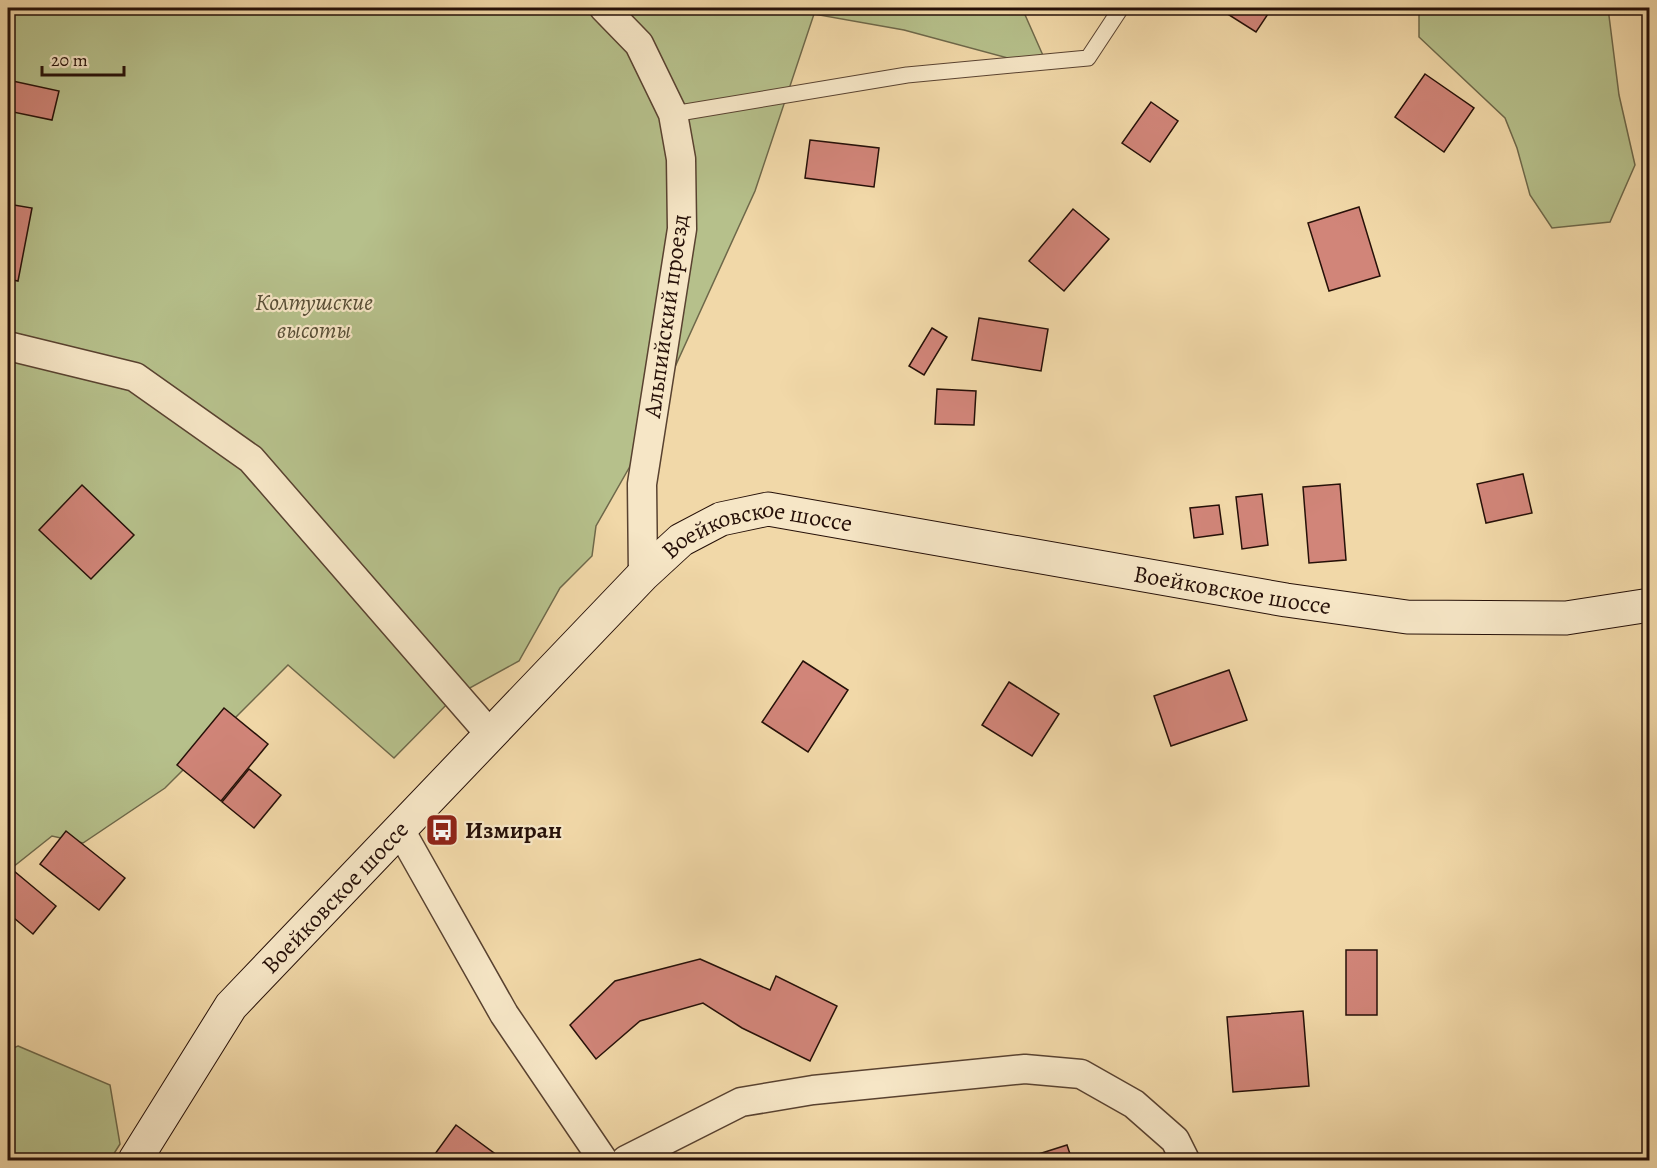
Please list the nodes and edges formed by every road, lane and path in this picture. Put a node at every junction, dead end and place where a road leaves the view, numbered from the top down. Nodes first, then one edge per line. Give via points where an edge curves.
1 (604, 8) edge
2 (1121, 8) edge
3 (673, 114) junction
4 (8, 346) edge
5 (643, 575) junction
6 (1650, 605) edge
7 (490, 734) junction
8 (399, 828) junction
9 (135, 1161) edge
10 (603, 1161) edge
11 (626, 1161) edge
12 (1185, 1161) edge

1 - 3 street, Альпийский проезд via 639,44
2 - 3 lane via 1088,58 906,75
3 - 5 street, Альпийский проезд via 681,159 682,229 642,484
4 - 7 street via 135,377 251,459
5 - 6 street, Воейковское шоссе via 681,540 721,519 768,509 1286,600 1407,617 1566,618
5 - 7 street, Воейковское шоссе
7 - 8 street, Воейковское шоссе
8 - 9 street, Воейковское шоссе via 231,1006
8 - 10 street via 504,1014
11 - 12 street via 741,1102 813,1090 1025,1069 1081,1074 1134,1104 1175,1140

